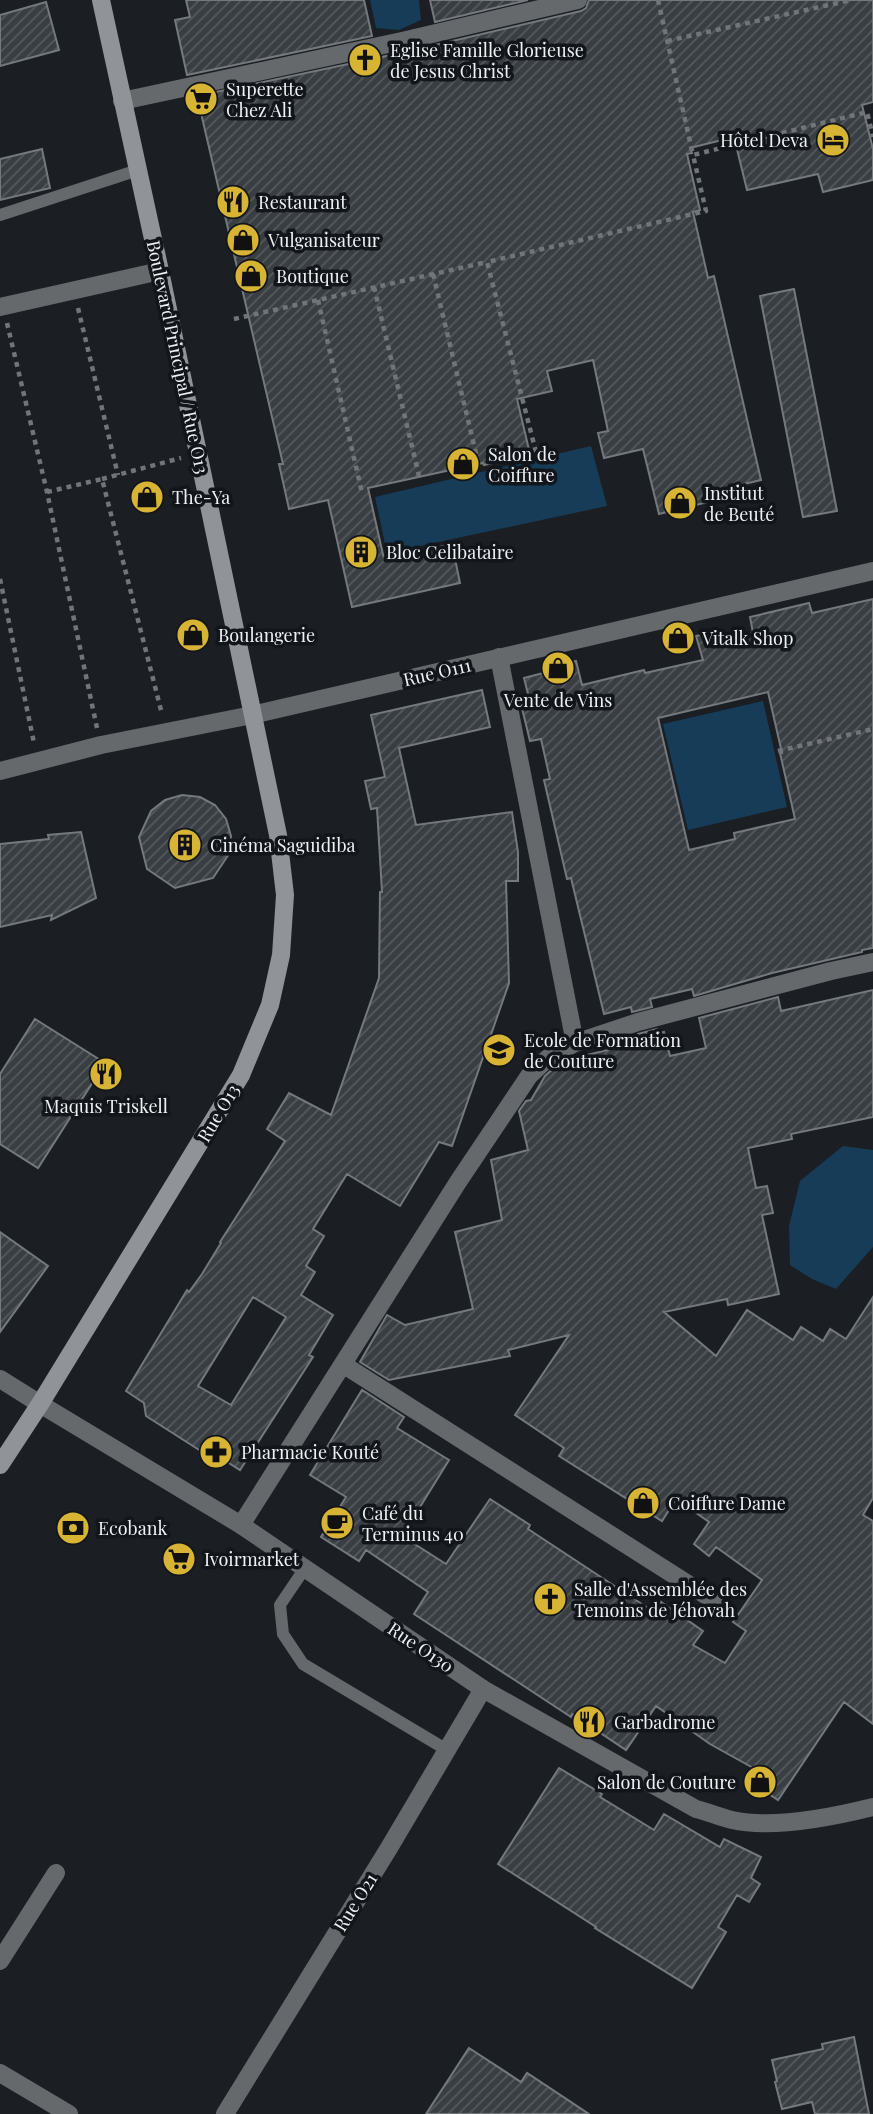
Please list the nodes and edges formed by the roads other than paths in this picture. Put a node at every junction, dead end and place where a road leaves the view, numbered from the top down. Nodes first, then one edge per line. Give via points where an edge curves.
1 (101, 0) edge
2 (578, 0) edge
3 (122, 101) junction
4 (138, 170) junction
5 (0, 215) edge
6 (160, 271) junction
7 (1, 307) edge
8 (873, 571) edge
9 (499, 657) junction
10 (252, 715) junction
11 (0, 771) edge
12 (873, 962) edge
13 (575, 1043) junction
14 (344, 1364) junction
15 (0, 1379) edge
16 (40, 1404) junction
17 (0, 1465) edge
18 (241, 1525) junction
19 (305, 1568) junction
20 (721, 1605) dead end
21 (483, 1689) junction
22 (447, 1750) junction
23 (873, 1807) edge
24 (56, 1873) dead end
25 (0, 1961) edge
26 (0, 2073) edge
27 (69, 2114) edge
28 (225, 2114) edge

1 - 3 main road, Boulevard Principal / Rue O13
2 - 3 street
3 - 4 main road, Boulevard Principal / Rue O13
4 - 5 lane
4 - 6 main road, Boulevard Principal / Rue O13
6 - 7 street
6 - 10 main road, Boulevard Principal / Rue O13
8 - 9 street, Rue O111
9 - 10 street, Rue O111
9 - 13 street
10 - 11 street, Rue O111
10 - 16 main road, Rue O13 via 278,835 285,895 281,955 270,1005 241,1075
12 - 13 street via 638,1022
13 - 14 street via 548,1058 529,1076
14 - 18 street
14 - 20 street
15 - 16 street, Rue O130
16 - 17 main road, Rue O13
16 - 18 street, Rue O130
18 - 19 street, Rue O130
19 - 21 street, Rue O130
19 - 22 lane via 280,1605 283,1634 303,1664
21 - 22 street, Rue O21
21 - 23 street, Rue O130 via 695,1809 734,1820 771,1822 818,1819
22 - 28 street, Rue O21
24 - 25 street
26 - 27 street

